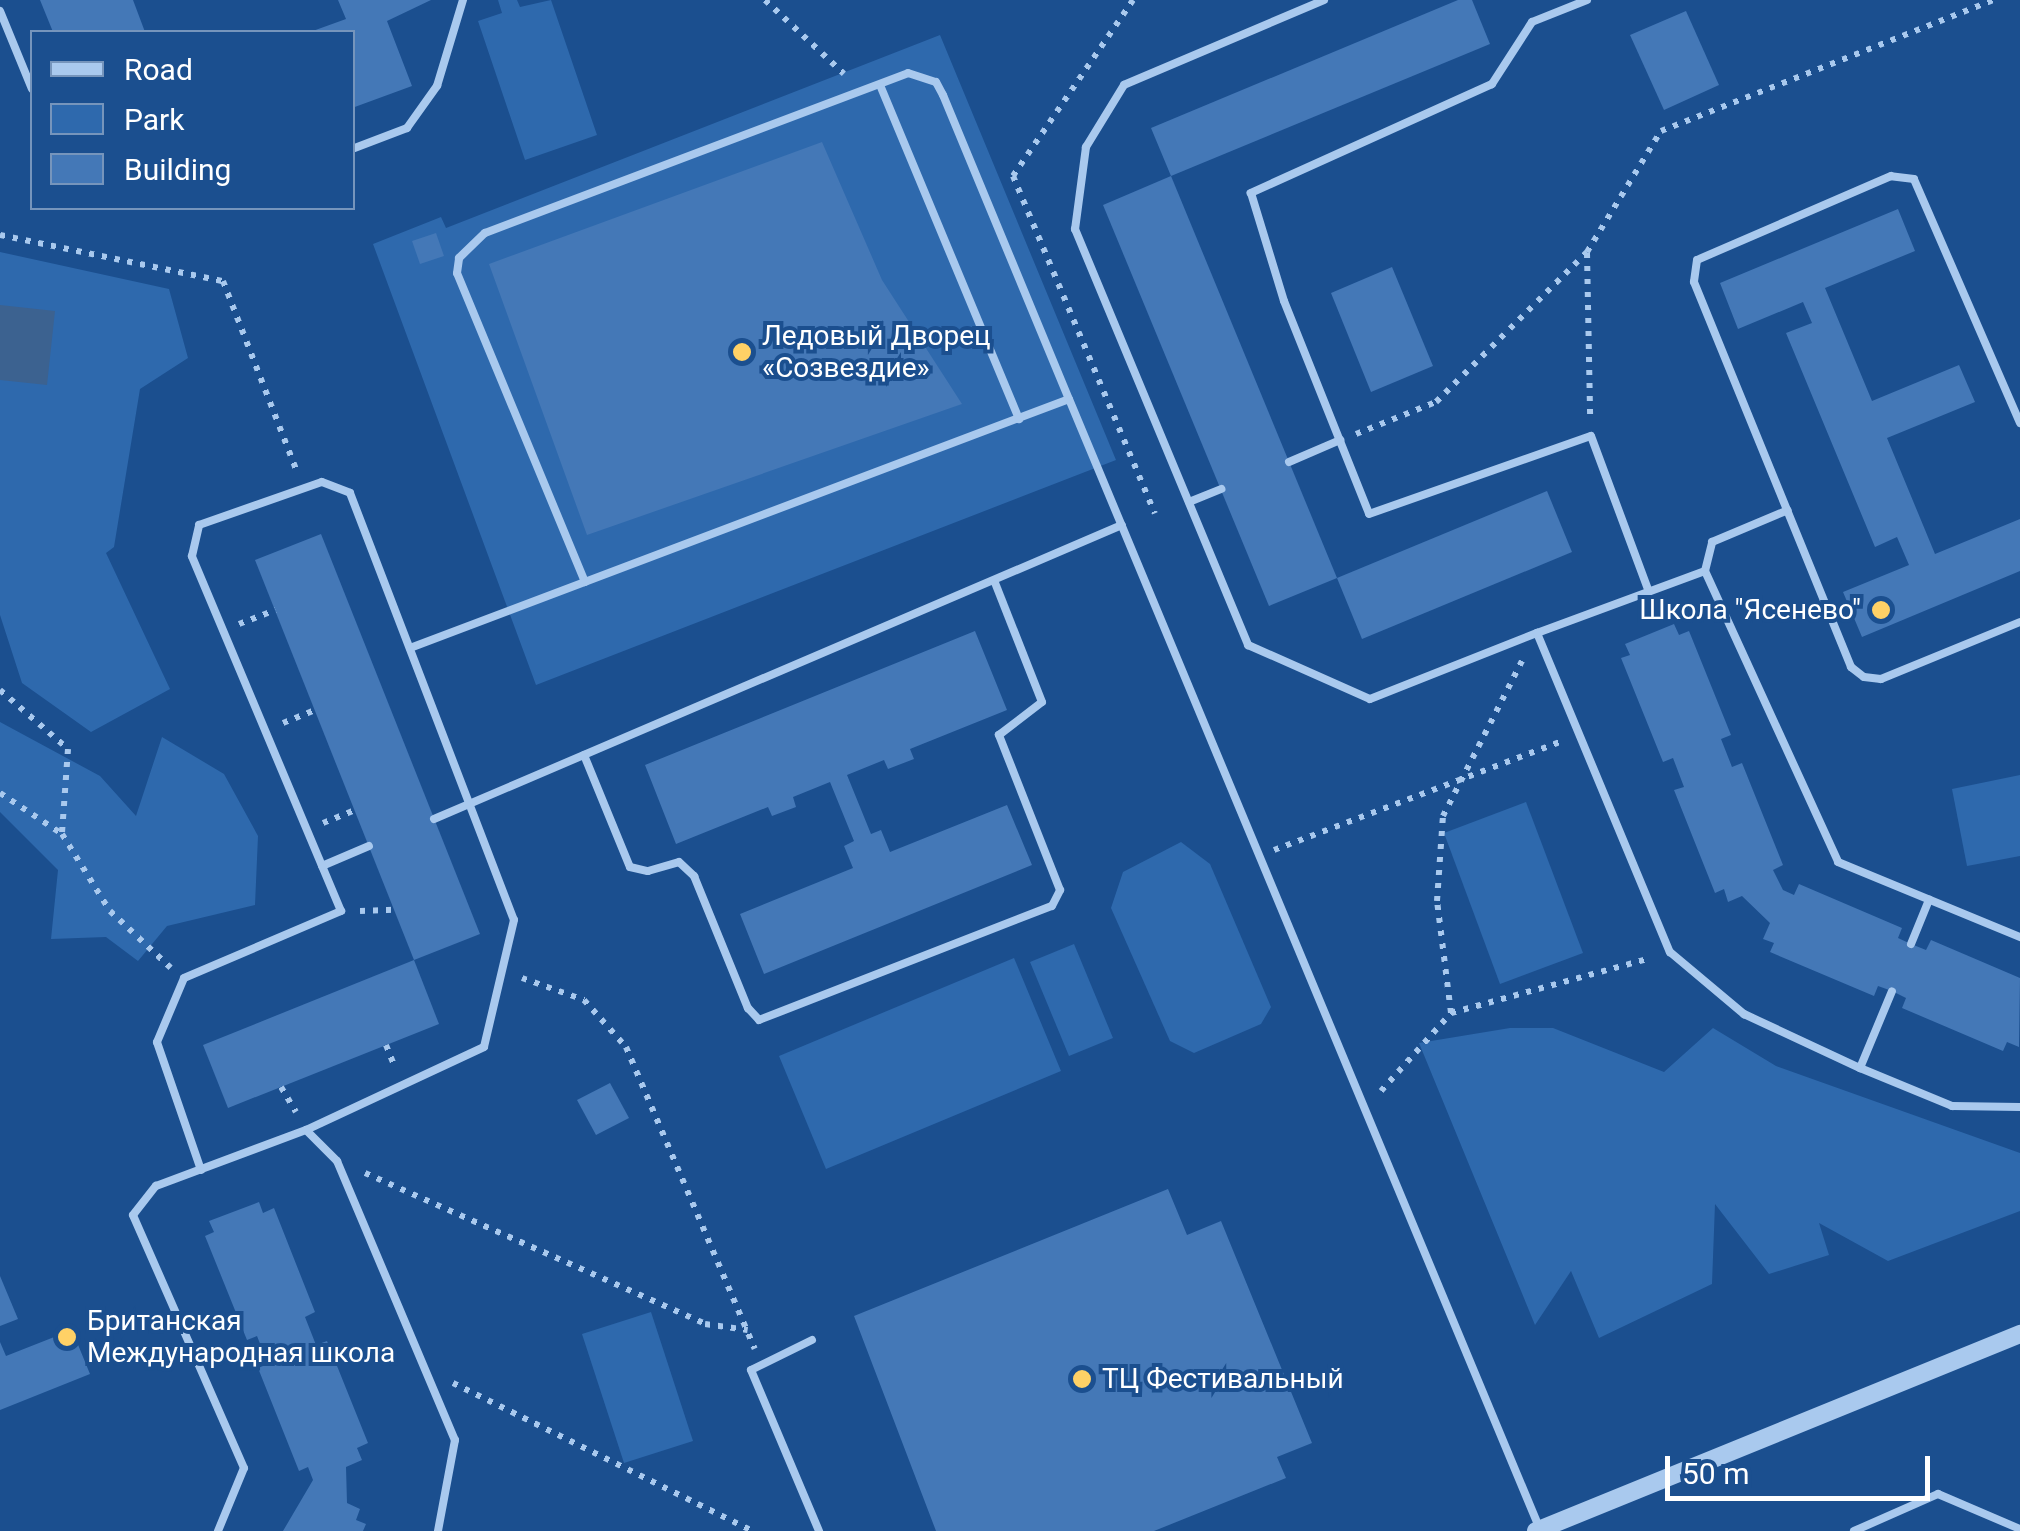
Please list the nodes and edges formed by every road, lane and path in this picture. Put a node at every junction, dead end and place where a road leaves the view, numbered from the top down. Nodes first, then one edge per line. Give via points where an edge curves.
1 (463, 0) edge
2 (765, 0) edge
3 (1324, 0) edge
4 (1587, 0) edge
5 (1994, 0) edge
6 (0, 11) edge
7 (30, 84) edge
8 (880, 85) junction
9 (863, 92) junction
10 (355, 148) edge
11 (0, 235) edge
12 (1588, 252) junction
13 (1069, 400) junction
14 (1019, 418) junction
15 (2020, 423) edge
16 (1591, 436) junction
17 (1340, 440) junction
18 (1289, 462) dead end
19 (304, 489) junction
20 (1221, 489) dead end
21 (1189, 502) junction
22 (1788, 510) junction
23 (1122, 525) junction
24 (1705, 572) junction
25 (994, 580) junction
26 (585, 582) junction
27 (1649, 592) junction
28 (275, 610) dead end
29 (2020, 622) edge
30 (223, 631) junction
31 (1537, 633) junction
32 (410, 648) junction
33 (0, 690) edge
34 (315, 710) dead end
35 (265, 730) junction
36 (1580, 735) junction
37 (584, 755) junction
38 (1458, 780) junction
39 (0, 794) edge
40 (469, 804) junction
41 (355, 810) dead end
42 (434, 818) dead end
43 (307, 829) junction
44 (62, 834) junction
45 (368, 846) dead end
46 (1259, 856) junction
47 (322, 866) junction
48 (1930, 900) junction
49 (394, 910) dead end
50 (341, 911) junction
51 (2020, 937) edge
52 (1911, 944) dead end
53 (148, 950) dead end
54 (1670, 952) junction
55 (502, 970) junction
56 (1892, 992) dead end
57 (1451, 1013) junction
58 (1860, 1068) junction
59 (2020, 1107) edge
60 (1365, 1109) junction
61 (306, 1130) junction
62 (337, 1161) junction
63 (201, 1170) junction
64 (748, 1330) junction
65 (2020, 1334) edge
66 (812, 1340) dead end
67 (762, 1364) junction
68 (426, 1370) junction
69 (2020, 1529) edge
70 (1539, 1530) edge
71 (218, 1531) edge
72 (438, 1531) edge
73 (752, 1531) edge
74 (819, 1531) edge
75 (1854, 1531) edge

1 - 10 lane via 437,86 407,128
2 - 9 path
3 - 21 lane via 1124,85 1086,147 1076,229
4 - 17 lane via 1532,22 1492,84 1251,193 1284,301
5 - 12 path via 1662,132
6 - 7 lane
8 - 9 lane
8 - 13 lane via 908,73 936,82
8 - 14 lane
9 - 26 lane via 485,233 459,258 456,272
11 - 19 path via 222,281
12 - 16 path
12 - 17 path via 1436,402
13 - 14 lane
13 - 23 lane
14 - 26 lane
15 - 22 lane via 1924,192 1914,179 1891,176 1704,254 1693,270
16 - 17 lane via 1370,514
16 - 27 lane
17 - 18 lane
19 - 30 lane via 200,525 192,556
19 - 32 lane via 322,482 350,493
20 - 21 lane
21 - 23 path
21 - 31 lane via 1248,645 1370,698
22 - 24 lane via 1712,542
22 - 29 lane via 1843,650 1864,678 1881,679
23 - 25 lane
23 - 46 lane
24 - 27 lane
24 - 48 lane via 1838,862
25 - 37 lane
25 - 37 lane via 1042,702 999,734 1060,890 1052,906 759,1020 748,1008 694,876 679,862 648,871 630,867
26 - 32 lane
27 - 31 lane
28 - 30 path
30 - 35 lane
31 - 36 lane
31 - 38 path
32 - 40 lane
33 - 44 path via 68,749
34 - 35 path
35 - 43 lane
36 - 38 path
36 - 54 lane
37 - 40 lane
38 - 46 path
38 - 57 path via 1443,816 1437,900
39 - 44 path
40 - 42 lane
40 - 55 lane via 514,920
41 - 43 path
43 - 47 lane
44 - 53 path via 110,911
45 - 47 lane
46 - 60 lane
47 - 50 lane
48 - 51 lane
48 - 52 lane
49 - 50 path
50 - 63 lane via 184,978 157,1042
54 - 57 path
54 - 58 lane via 1744,1014
55 - 61 lane via 484,1047
55 - 64 path via 584,1000 626,1047
56 - 58 lane
57 - 60 path
58 - 59 lane via 1952,1106
60 - 70 lane
61 - 62 lane
61 - 63 lane
62 - 64 path via 706,1324
62 - 68 lane
63 - 71 lane via 156,1186 133,1214 244,1468
64 - 67 path
65 - 70 street
66 - 67 lane
67 - 74 lane via 751,1370
68 - 72 lane via 455,1440
68 - 73 path
69 - 75 lane via 1938,1494

